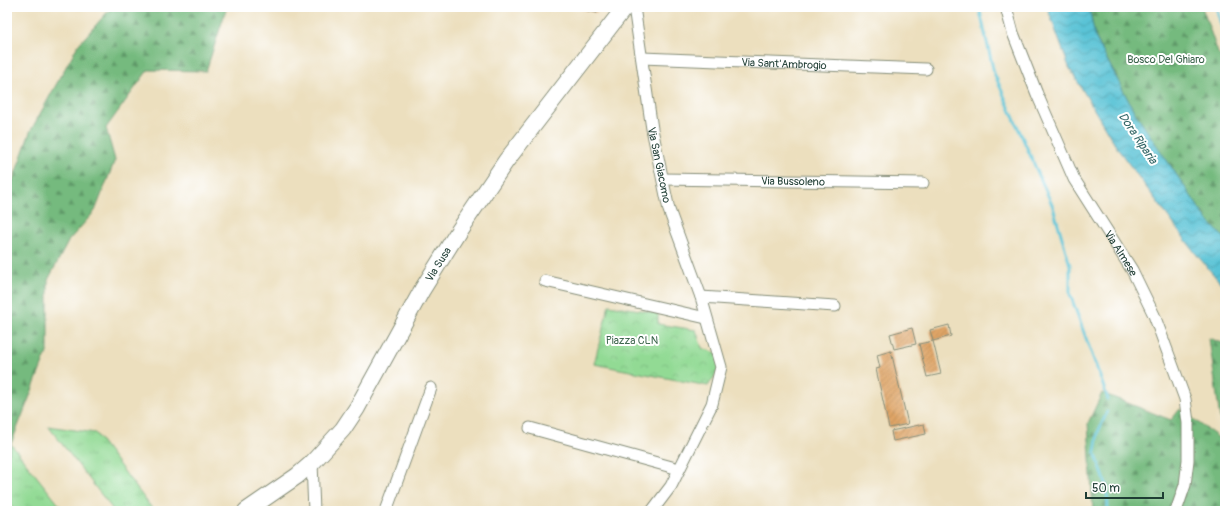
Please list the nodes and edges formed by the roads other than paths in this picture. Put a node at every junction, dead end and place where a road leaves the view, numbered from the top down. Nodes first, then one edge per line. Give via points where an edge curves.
1 (625, 7) edge
2 (634, 7) edge
3 (1006, 7) edge
4 (642, 58) junction
5 (926, 69) dead end
6 (663, 179) junction
7 (923, 183) dead end
8 (545, 281) dead end
9 (701, 297) junction
10 (835, 306) dead end
11 (706, 318) junction
12 (431, 388) dead end
13 (530, 428) dead end
14 (312, 463) junction
15 (680, 469) junction
16 (246, 511) edge
17 (314, 511) edge
18 (386, 511) edge
19 (652, 511) edge
20 (1176, 511) edge

1 - 14 main road, Via Susa via 482,195 433,272 357,408 343,429
2 - 4 street, Via San Giacomo
3 - 20 street, Via Almese via 1013,33 1037,94 1074,179 1132,270 1154,315 1185,399 1188,460 1185,485
4 - 5 street, Via Sant'Ambrogio
4 - 6 street, Via San Giacomo via 652,129
6 - 7 street, Via Bussoleno
6 - 9 street, Via San Giacomo via 669,210
8 - 11 street
9 - 10 street
9 - 11 street, Via San Giacomo
11 - 15 street, Via San Giacomo via 721,367 712,404
12 - 18 street
13 - 15 street
14 - 16 main road, Via Susa
14 - 17 street
15 - 19 street, Via San Giacomo

